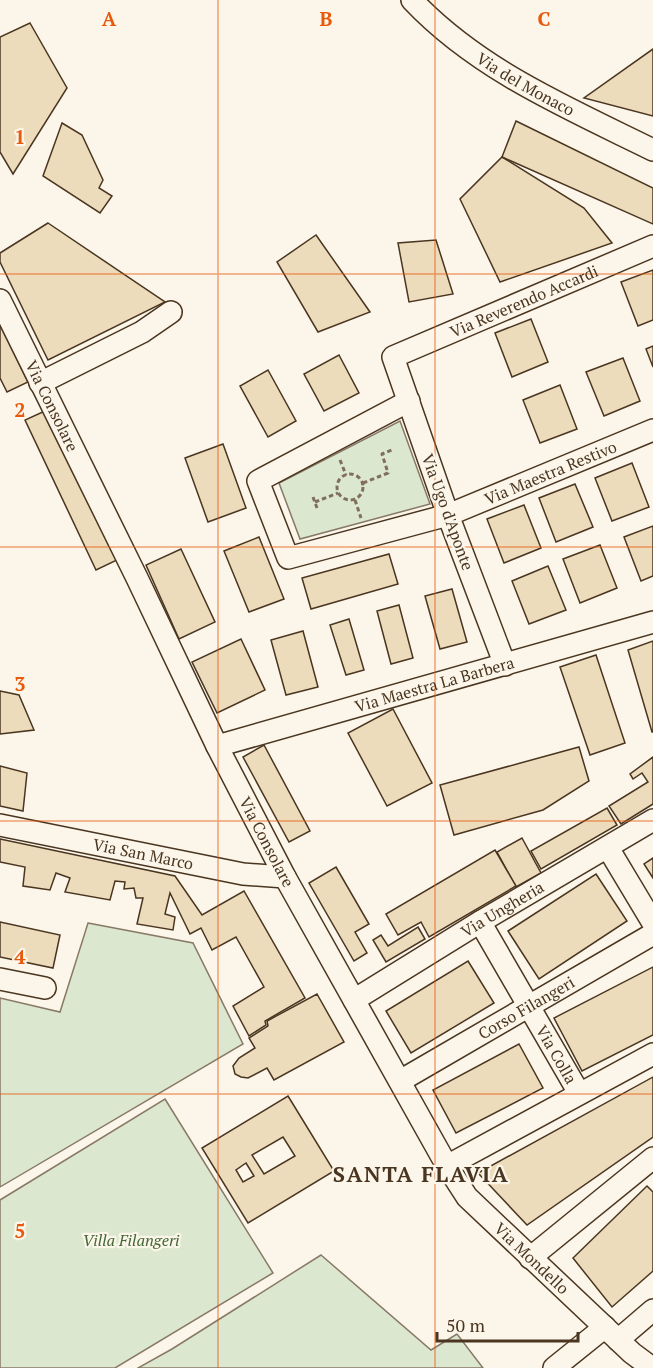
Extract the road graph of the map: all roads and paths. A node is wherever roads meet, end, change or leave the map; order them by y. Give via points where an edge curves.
1 (412, 0) edge
2 (653, 150) edge
3 (653, 246) edge
4 (0, 300) edge
5 (171, 312) dead end
6 (393, 357) joint
7 (40, 383) junction
8 (409, 401) junction
9 (653, 430) edge
10 (392, 450) dead end
11 (363, 483) junction
12 (338, 493) junction
13 (312, 497) dead end
14 (315, 502) junction
15 (317, 508) dead end
16 (448, 515) junction
17 (653, 622) edge
18 (505, 665) junction
19 (217, 746) junction
20 (653, 820) edge
21 (0, 825) edge
22 (608, 848) junction
23 (285, 877) junction
24 (480, 922) junction
25 (653, 922) edge
26 (653, 934) edge
27 (0, 979) edge
28 (45, 988) dead end
29 (354, 1000) junction
30 (528, 1006) junction
31 (653, 1054) edge
32 (400, 1081) junction
33 (579, 1093) junction
34 (653, 1158) edge
35 (447, 1166) junction
36 (530, 1258) junction
37 (653, 1310) edge
38 (612, 1334) junction
39 (554, 1368) edge
40 (652, 1368) edge

1 - 2 street, Via del Monaco via 480,59 535,92
3 - 6 street, Via Reverendo Accardi
4 - 7 street, Via Consolare
5 - 7 street via 142,332
6 - 8 street, Via Ugo d'Aponte
7 - 19 street, Via Consolare
8 - 16 street, Via Ugo d'Aponte
8 - 16 street, Via Maestra Restivo via 258,481 288,558
9 - 16 street, Via Maestra Restivo
10 - 11 path via 382,454 388,473
11 - 12 path via 364,490 355,500 346,500
11 - 12 path via 355,475 346,475 338,483
12 - 14 path
13 - 14 path
14 - 15 path
16 - 18 street, Via Ugo d'Aponte
17 - 18 street, Via Maestra La Barbera
18 - 19 street, Via Maestra La Barbera
19 - 23 street, Via Consolare
20 - 22 street, Via Ungheria
21 - 23 street, Via San Marco via 243,874
22 - 24 street, Via Ungheria
22 - 25 street
23 - 29 street, Via Consolare
24 - 29 street, Via Ungheria
24 - 30 street, Via Colla
26 - 30 street, Corso Filangeri
27 - 28 street
29 - 32 street, Via Consolare
30 - 32 street, Corso Filangeri
30 - 33 street, Via Colla
31 - 33 street
32 - 35 street, Via Consolare
33 - 35 street
34 - 36 street
35 - 36 street, Via Mondello via 467,1197
36 - 38 street, Via Mondello
37 - 38 street
38 - 39 street
38 - 40 street, Via Mondello

